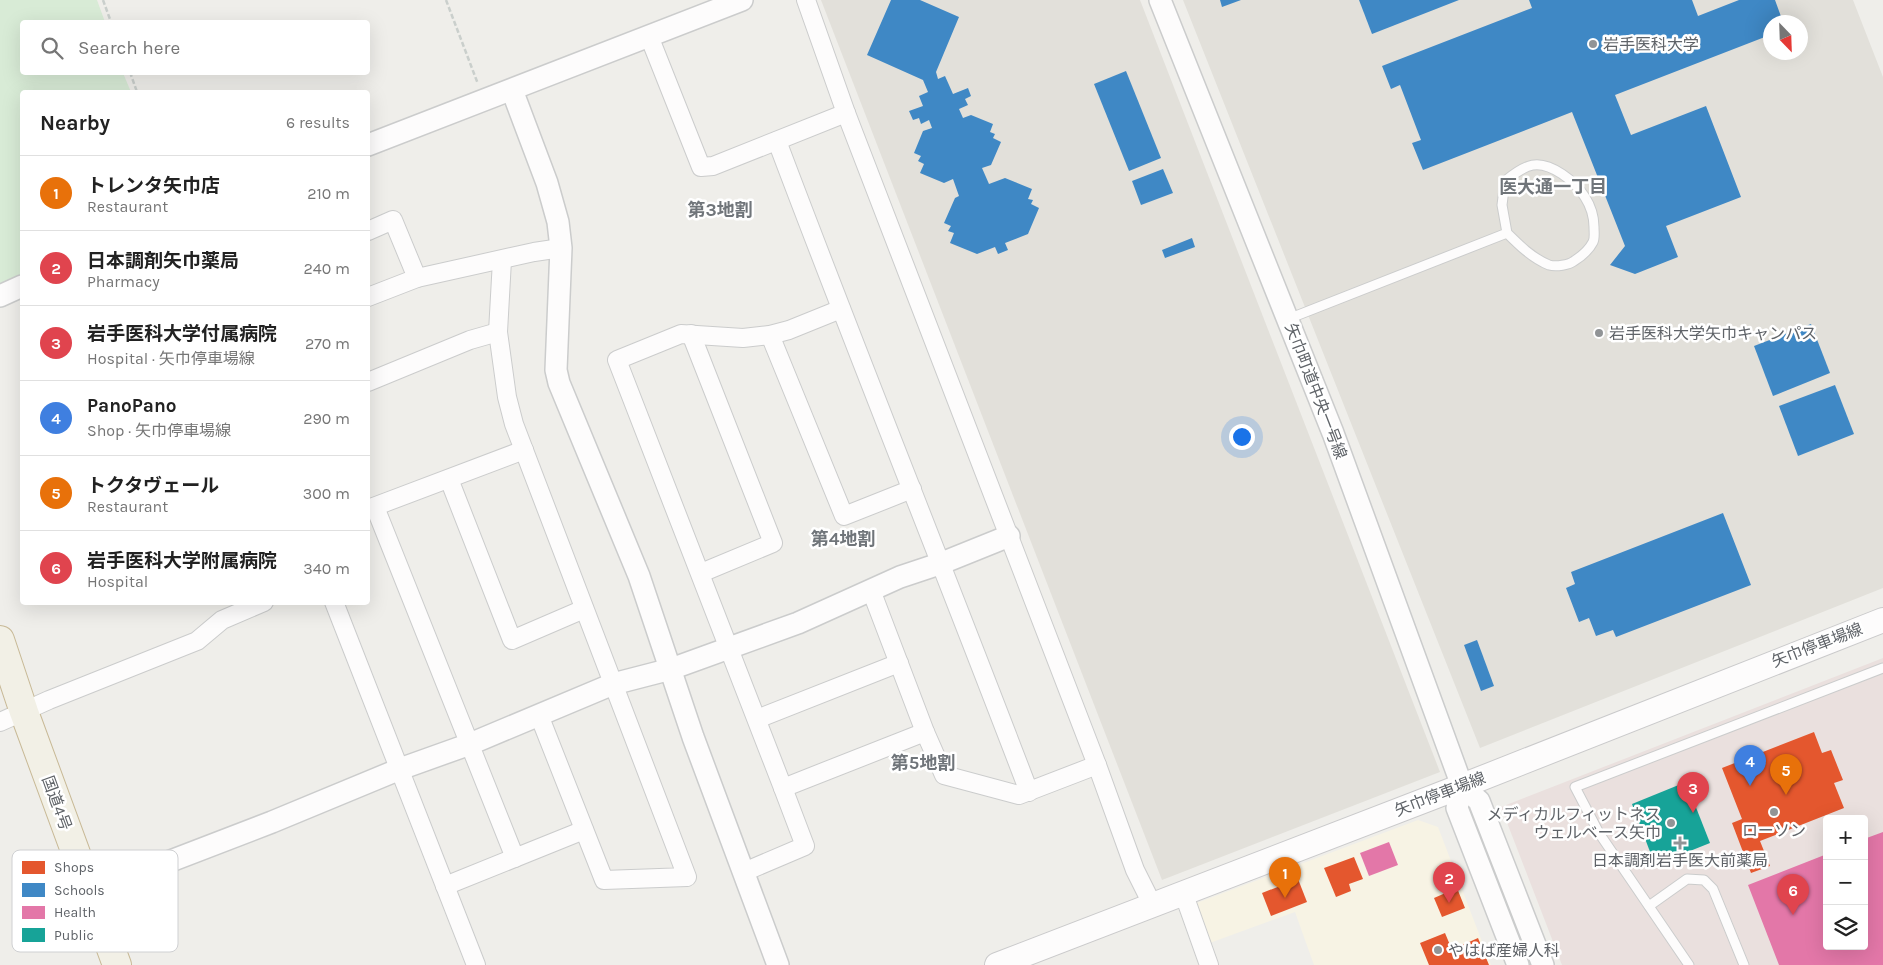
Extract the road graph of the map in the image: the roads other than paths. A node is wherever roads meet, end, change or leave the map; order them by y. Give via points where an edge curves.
1 (742, 0) edge
2 (806, 0) edge
3 (1160, 0) edge
4 (649, 36) junction
5 (512, 90) junction
6 (846, 113) junction
7 (777, 141) junction
8 (370, 144) edge
9 (370, 230) edge
10 (1507, 233) junction
11 (561, 248) junction
12 (502, 260) junction
13 (417, 278) junction
14 (20, 287) edge
15 (0, 296) edge
16 (370, 296) edge
17 (841, 309) junction
18 (1288, 319) junction
19 (498, 332) junction
20 (691, 334) junction
21 (770, 334) junction
22 (370, 381) edge
23 (524, 450) junction
24 (448, 479) junction
25 (912, 489) junction
26 (371, 508) edge
27 (1009, 536) junction
28 (942, 563) junction
29 (701, 573) junction
30 (871, 590) junction
31 (257, 605) edge
32 (335, 605) edge
33 (584, 609) junction
34 (1883, 620) edge
35 (0, 640) edge
36 (729, 649) junction
37 (899, 663) junction
38 (1883, 668) edge
39 (671, 669) junction
40 (613, 684) junction
41 (8, 712) edge
42 (539, 715) junction
43 (757, 720) junction
44 (925, 732) junction
45 (470, 744) junction
46 (1097, 764) junction
47 (400, 769) junction
48 (1462, 786) junction
49 (783, 788) junction
50 (1029, 792) junction
51 (584, 830) junction
52 (58, 850) edge
53 (71, 850) edge
54 (178, 858) edge
55 (515, 858) junction
56 (744, 872) junction
57 (446, 886) junction
58 (1183, 892) junction
59 (1152, 904) junction
60 (1649, 906) junction
61 (95, 952) edge
62 (112, 952) edge
63 (777, 964) edge
64 (100, 965) edge
65 (117, 965) edge
66 (476, 965) edge
67 (997, 965) edge
68 (1209, 965) edge
69 (1518, 965) edge
70 (1544, 965) edge
71 (1690, 965) edge
72 (1744, 965) edge

1 - 4 street
2 - 6 street
3 - 18 street, 矢巾町道中央一号線
4 - 5 street
4 - 7 street via 701,167 713,166
5 - 8 street
5 - 11 street via 547,183 558,222
6 - 7 street
6 - 27 street
7 - 17 street
9 - 13 street via 393,220
10 - 10 lane via 1502,205 1505,181 1520,169 1534,164 1554,169 1572,181 1587,198 1594,219 1594,240 1583,255 1570,263 1551,266 1534,257
10 - 18 lane
11 - 12 street
11 - 39 street via 556,370 559,383 639,576
12 - 13 street
12 - 19 street
13 - 16 street
14 - 15 street
17 - 21 street via 789,330
17 - 25 street
18 - 48 street, 矢巾町道中央一号線
19 - 22 street via 470,340
19 - 23 street via 507,397
20 - 21 street via 743,338
20 - 29 street via 772,543
20 - 29 street via 681,334 617,360
21 - 25 street via 844,516
23 - 24 street
23 - 33 street
24 - 26 street
24 - 33 street via 512,640
25 - 28 street
26 - 45 street
27 - 28 street
27 - 46 street
28 - 30 street via 900,576
28 - 50 street
29 - 36 street
30 - 36 street
30 - 37 street
31 - 41 street via 222,620 197,641
32 - 47 street
33 - 40 street
34 - 48 main road, 矢巾停車場線
35 - 41 highway, 国道4号
36 - 39 street
36 - 43 street
37 - 43 street
37 - 44 street
38 - 60 lane via 1575,787 1600,833
39 - 40 street
39 - 56 street via 693,738
40 - 42 street
40 - 51 street via 687,877 604,880
41 - 52 highway, 国道4号
41 - 53 highway, 国道4号
42 - 45 street
42 - 51 street
43 - 49 street
44 - 49 street
44 - 50 street via 944,775 1019,796
45 - 47 street
45 - 55 street
46 - 50 street
46 - 59 street via 1134,870
47 - 54 street
47 - 57 street
48 - 58 main road, 矢巾停車場線
48 - 69 street, 矢巾町道中央一号線 via 1457,808
48 - 70 street, 矢巾町道中央一号線 via 1479,801
49 - 56 street via 804,846
51 - 55 street
55 - 57 street
56 - 63 street
57 - 66 street
58 - 59 main road, 矢巾停車場線
58 - 68 street
59 - 67 main road, 矢巾停車場線
60 - 71 lane
60 - 72 lane via 1687,879 1704,880 1713,889
61 - 64 highway, 国道4号
62 - 65 highway, 国道4号

